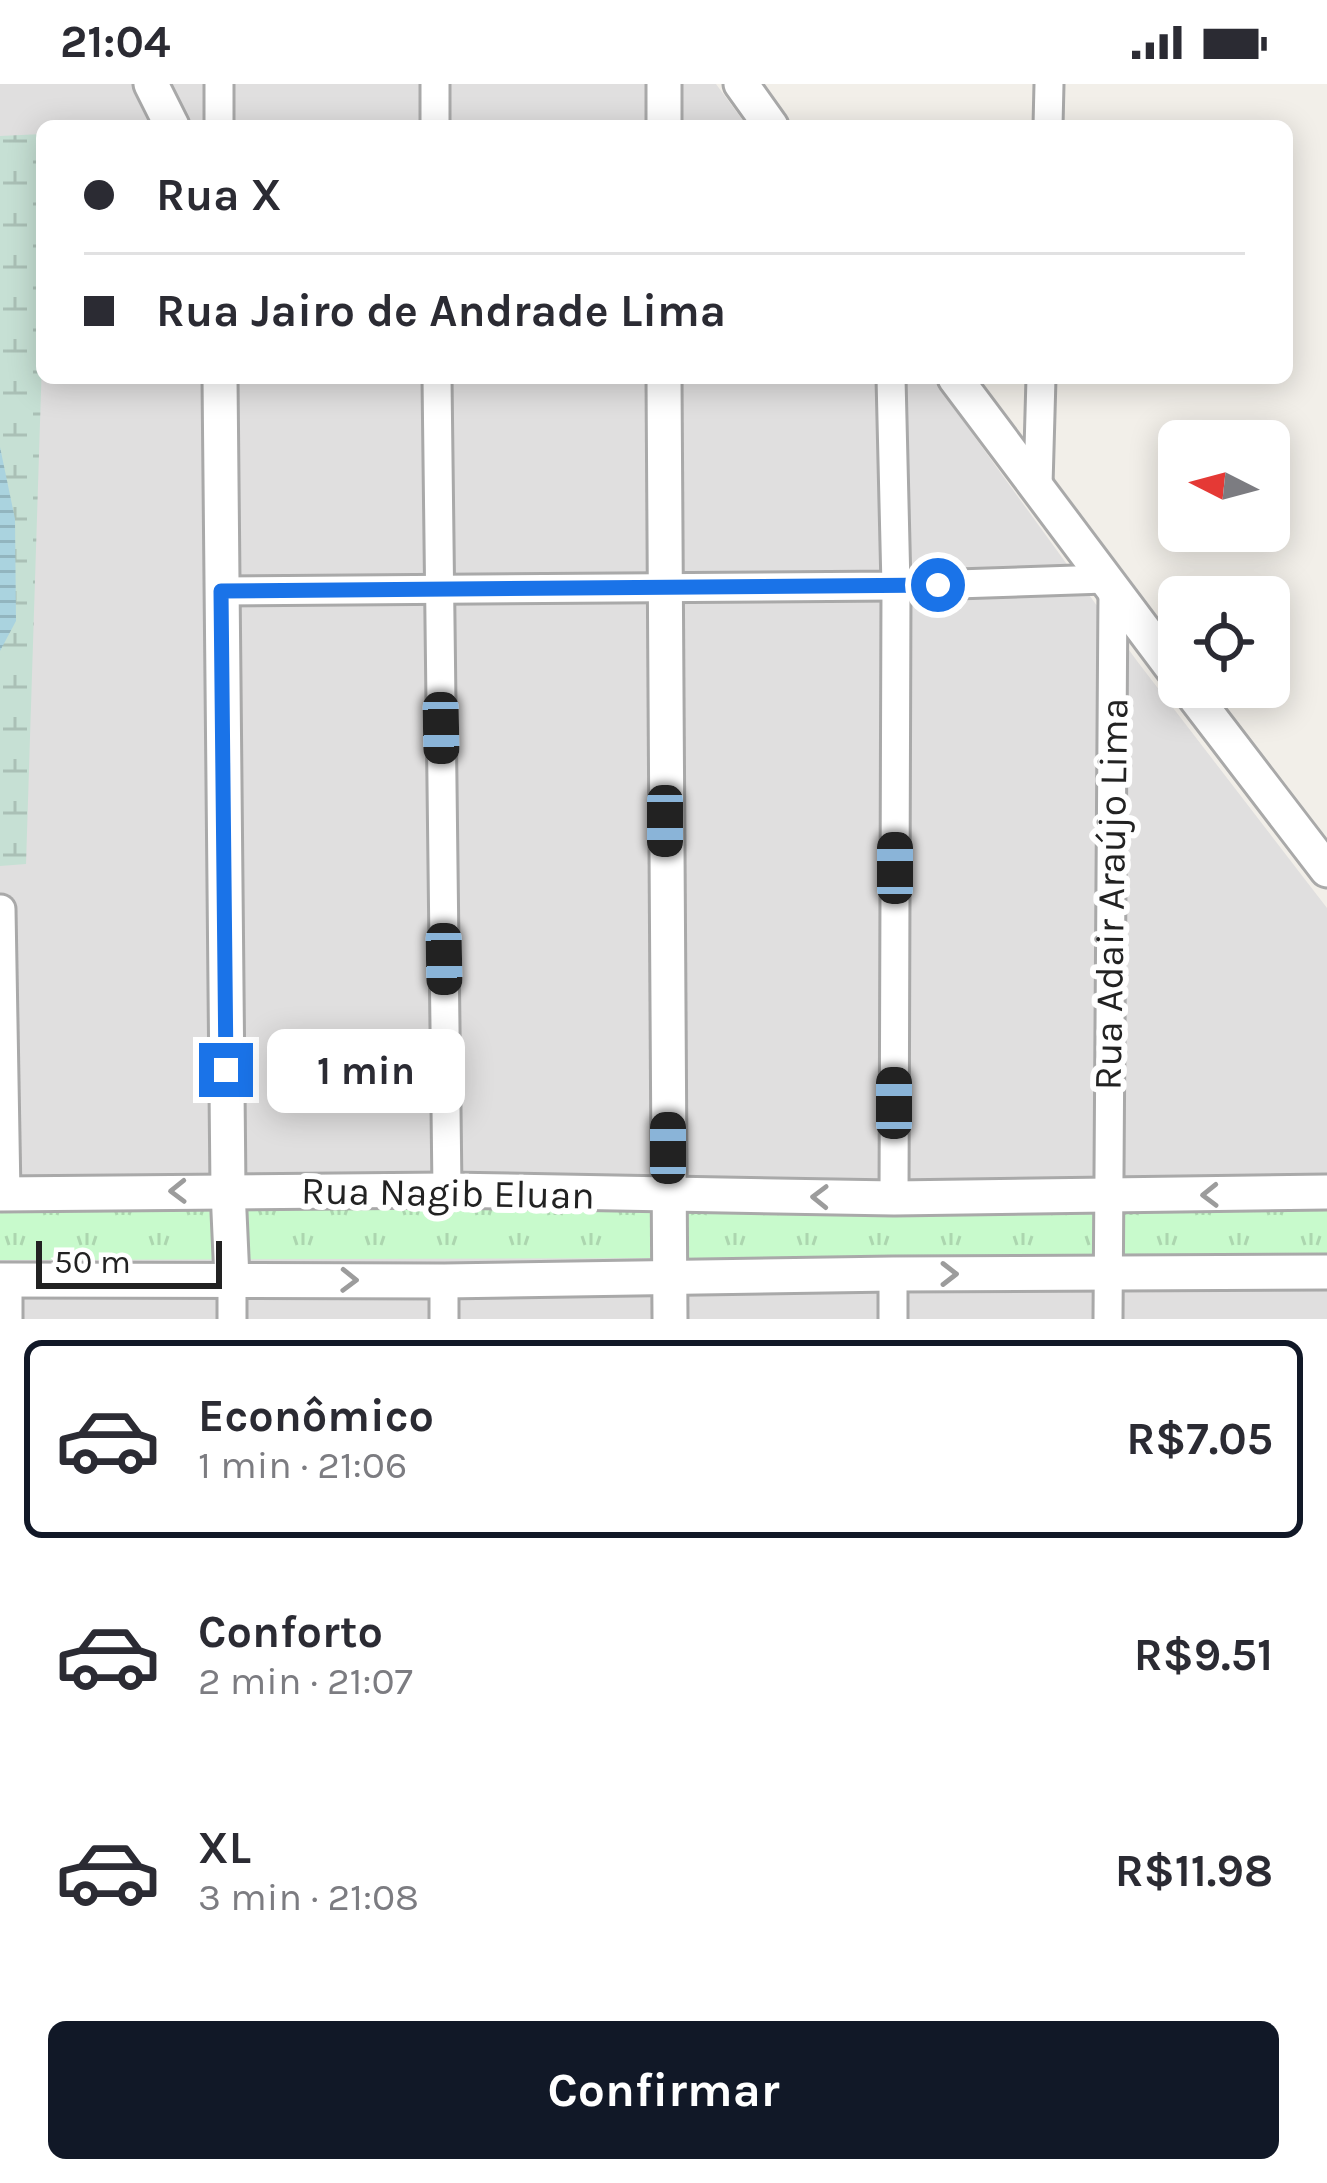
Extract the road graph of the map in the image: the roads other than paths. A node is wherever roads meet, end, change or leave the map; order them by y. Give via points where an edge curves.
1 (151, 84) edge
2 (219, 84) edge
3 (435, 84) edge
4 (664, 84) edge
5 (741, 84) edge
6 (1049, 84) edge
7 (169, 120) edge
8 (219, 120) edge
9 (435, 120) edge
10 (664, 120) edge
11 (767, 120) edge
12 (1048, 120) edge
13 (220, 384) edge
14 (437, 384) edge
15 (664, 384) edge
16 (891, 384) edge
17 (960, 384) edge
18 (1041, 384) edge
19 (1038, 485) junction
20 (1108, 585) junction
21 (896, 586) junction
22 (663, 588) junction
23 (439, 589) junction
24 (221, 591) junction
25 (1158, 650) edge
26 (1202, 708) edge
27 (1327, 870) edge
28 (1, 909) edge
29 (228, 1190) junction
30 (447, 1190) junction
31 (1327, 1192) edge
32 (3, 1194) edge
33 (668, 1195) junction
34 (1107, 1197) junction
35 (894, 1198) junction
36 (1327, 1272) edge
37 (892, 1274) junction
38 (1108, 1274) junction
39 (670, 1276) junction
40 (232, 1279) junction
41 (4, 1280) edge
42 (444, 1281) junction
43 (8, 1319) edge
44 (232, 1319) edge
45 (444, 1319) edge
46 (670, 1319) edge
47 (893, 1319) edge
48 (1108, 1319) edge

1 - 7 street
2 - 8 street
3 - 9 street
4 - 10 street
5 - 11 street
6 - 12 street
13 - 24 street
14 - 23 street
15 - 22 street
16 - 21 street
17 - 19 street
18 - 19 street
19 - 20 street
20 - 21 street
20 - 25 street
20 - 34 street, Rua Adair Araújo Lima
21 - 22 street
21 - 35 street
22 - 23 street
22 - 33 street
23 - 24 street
23 - 30 street
24 - 29 street
26 - 27 street
28 - 32 street
29 - 30 street, Rua Nagib Eluan
29 -> 32 street, Rua Nagib Eluan
29 - 40 street
30 - 33 street, Rua Nagib Eluan
31 -> 34 street, Rua Nagib Eluan
35 -> 33 street, Rua Nagib Eluan
33 - 39 street
34 - 35 street, Rua Nagib Eluan
34 - 38 street, Rua Adair Araújo Lima
36 - 38 street
37 -> 38 street
37 - 39 street
37 - 47 street
38 - 48 street, Rua Adair Araújo Lima
39 - 42 street
39 - 46 street
40 - 41 street
40 -> 42 street
40 - 44 street
41 - 43 street
42 - 45 street

